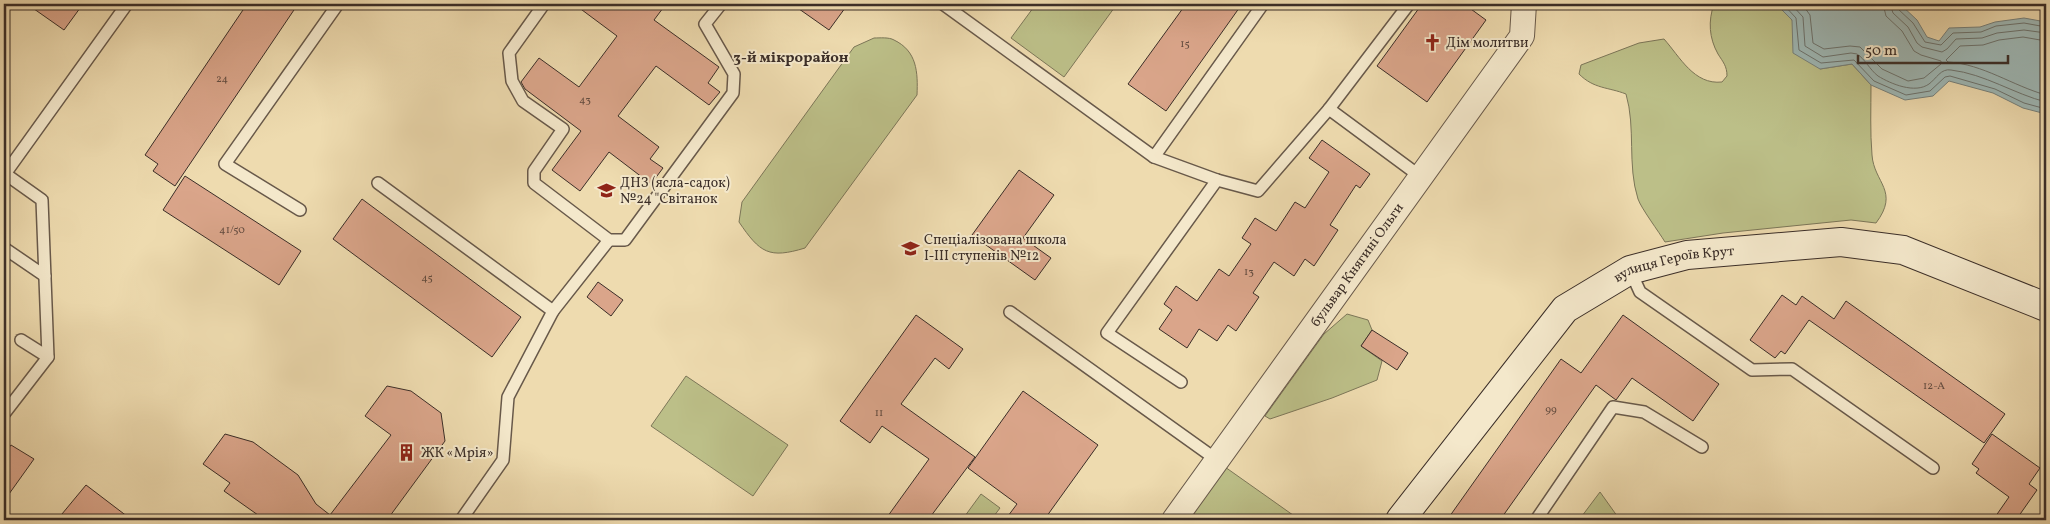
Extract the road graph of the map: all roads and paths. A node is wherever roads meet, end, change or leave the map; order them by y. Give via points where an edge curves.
1 (127, 4) edge
2 (338, 4) edge
3 (544, 4) edge
4 (721, 4) edge
5 (943, 4) edge
6 (1263, 4) edge
7 (1409, 4) edge
8 (1524, 4) edge
9 (1329, 109) junction
10 (1154, 157) junction
11 (5, 173) edge
12 (1421, 177) junction
13 (1217, 180) junction
14 (378, 183) dead end
15 (300, 210) dead end
16 (609, 240) junction
17 (4, 248) edge
18 (1630, 270) junction
19 (45, 276) junction
20 (2046, 307) edge
21 (553, 310) junction
22 (1010, 312) dead end
23 (22, 340) dead end
24 (48, 357) junction
25 (1181, 382) dead end
26 (4, 414) edge
27 (1702, 448) dead end
28 (1217, 460) junction
29 (1933, 468) dead end
30 (460, 520) edge
31 (1174, 520) edge
32 (1400, 520) edge
33 (1536, 520) edge

1 - 11 lane
2 - 15 lane via 225,164
3 - 16 lane via 509,53 512,81 523,101 563,130 534,171 534,183
4 - 16 lane via 705,24 734,74 733,93 626,240
5 - 10 lane
6 - 10 lane
7 - 9 lane
8 - 12 street, бульвар Княгині Ольги via 1522,36
9 - 12 lane
9 - 13 lane via 1258,191
10 - 13 lane
11 - 19 lane via 42,200
12 - 28 street, бульвар Княгині Ольги
13 - 25 lane via 1107,333
14 - 21 lane
16 - 21 lane
17 - 19 lane
18 - 20 street, вулиця Героїв Крут via 1687,255 1841,242 1903,250
18 - 29 lane via 1640,292 1752,370 1792,369
18 - 32 street, вулиця Героїв Крут via 1565,309
19 - 24 lane
21 - 30 lane via 508,397 503,460
22 - 28 lane
23 - 24 lane
24 - 26 lane
27 - 33 lane via 1644,412 1613,407
28 - 31 street, бульвар Княгині Ольги

